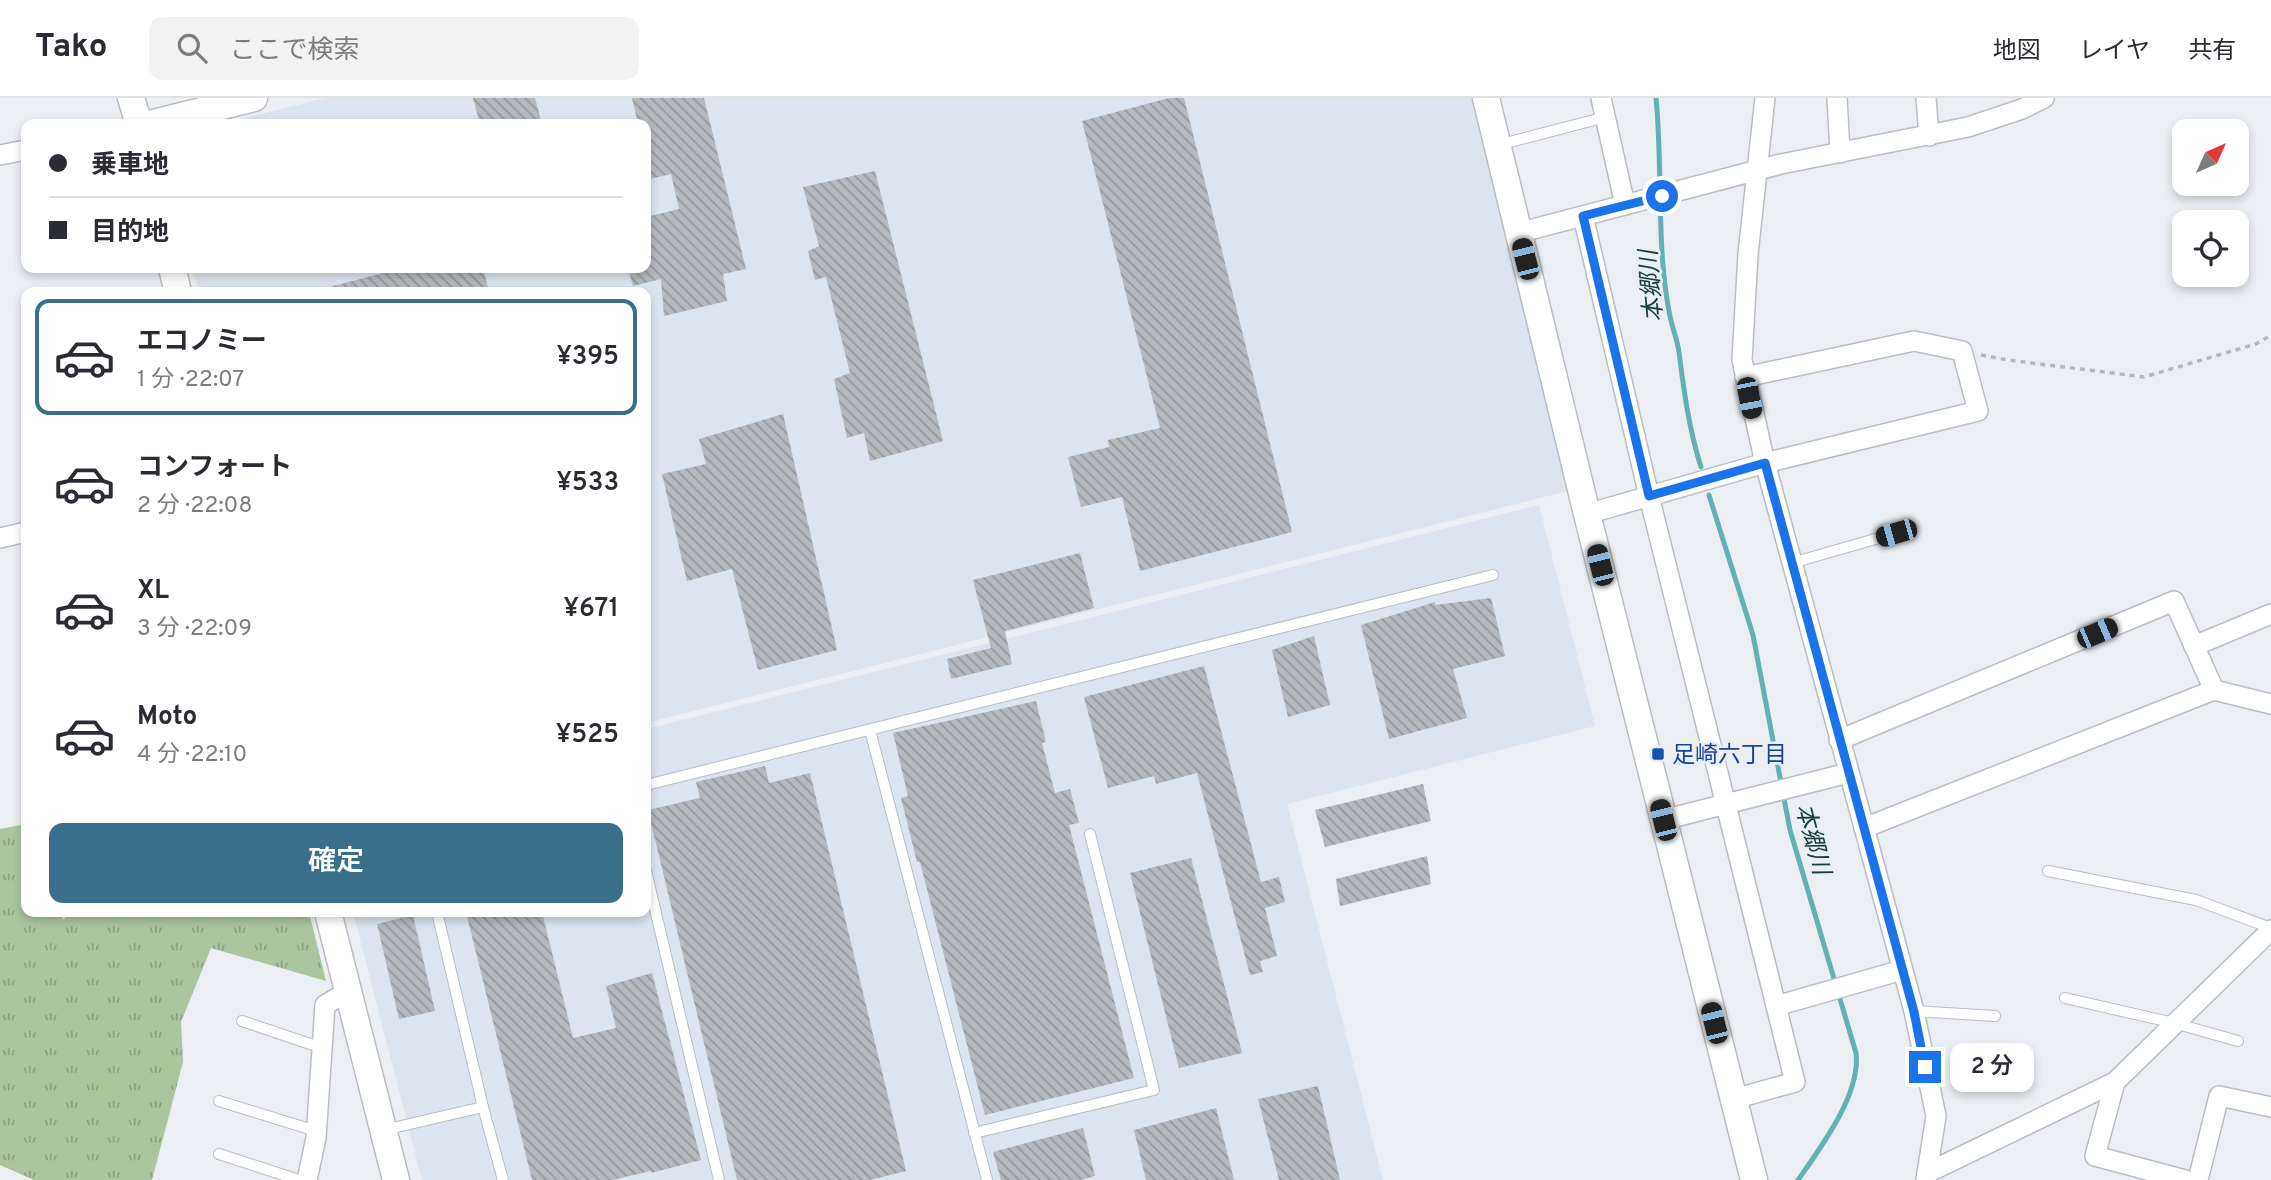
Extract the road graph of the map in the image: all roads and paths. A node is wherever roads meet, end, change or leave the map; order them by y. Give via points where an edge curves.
1 (131, 98) edge
2 (254, 98) edge
3 (1486, 98) edge
4 (1765, 98) edge
5 (1837, 98) edge
6 (1926, 98) edge
7 (2044, 98) edge
8 (1603, 108) edge
9 (137, 119) edge
10 (169, 119) edge
11 (1928, 136) junction
12 (1497, 145) junction
13 (21, 151) edge
14 (1840, 153) junction
15 (0, 155) edge
16 (1757, 170) junction
17 (1625, 205) junction
18 (1583, 216) junction
19 (1518, 233) junction
20 (2271, 335) edge
21 (1962, 351) junction
22 (1745, 377) junction
23 (1765, 463) junction
24 (1649, 496) junction
25 (1587, 514) junction
26 (21, 533) edge
27 (1896, 533) dead end
28 (0, 538) edge
29 (1792, 563) junction
30 (1493, 575) dead end
31 (2271, 614) edge
32 (2194, 646) junction
33 (2214, 690) junction
34 (2271, 704) edge
35 (870, 730) junction
36 (1839, 740) junction
37 (1848, 773) junction
38 (651, 784) edge
39 (1727, 804) junction
40 (1663, 820) junction
41 (1864, 828) junction
42 (1090, 834) dead end
43 (2048, 871) dead end
44 (651, 893) edge
45 (329, 917) edge
46 (438, 917) edge
47 (2271, 929) edge
48 (1902, 970) junction
49 (348, 991) junction
50 (2064, 998) dead end
51 (1776, 1006) junction
52 (1914, 1012) junction
53 (1995, 1016) dead end
54 (243, 1021) dead end
55 (2174, 1023) junction
56 (2238, 1041) dead end
57 (322, 1048) junction
58 (2115, 1082) junction
59 (1734, 1099) junction
60 (219, 1101) dead end
61 (483, 1107) junction
62 (2271, 1107) edge
63 (383, 1130) junction
64 (316, 1131) junction
65 (974, 1133) junction
66 (219, 1154) dead end
67 (1927, 1177) edge
68 (299, 1180) edge
69 (307, 1180) edge
70 (396, 1180) edge
71 (503, 1180) edge
72 (719, 1180) edge
73 (987, 1180) edge
74 (1755, 1180) edge
75 (2185, 1180) edge
76 (2198, 1180) edge

1 - 9 street
2 - 10 street
3 - 12 street
4 - 16 street
5 - 14 street
6 - 11 street
7 - 11 street via 1968,127
8 - 12 lane
8 - 17 street
11 - 14 street
12 - 19 street
13 - 15 street
14 - 16 street
16 - 17 street
16 - 22 street via 1743,318
17 - 18 street
18 - 19 street
18 - 24 street
19 - 25 street
20 - 21 path via 2256,344 2144,377
21 - 22 street via 1913,341
21 - 23 street via 1978,411
22 - 23 street
23 - 24 street
23 - 29 street
24 - 25 street
24 - 39 street
25 - 40 street
26 - 28 street
27 - 29 lane
29 - 36 street
30 - 35 lane
31 - 32 street
32 - 33 street
32 - 36 street via 2174,601
33 - 34 street
33 - 41 street
35 - 38 lane
35 - 65 lane
36 - 37 street
37 - 39 street
37 - 41 street
39 - 40 street
39 - 51 street
40 - 59 street
41 - 48 street
42 - 65 lane via 1154,1090
43 - 47 lane via 2196,900
44 - 72 lane
45 - 49 street
46 - 61 lane
47 - 55 street
48 - 51 street
48 - 52 street
49 - 57 street via 325,1004
49 - 63 street
50 - 55 lane
51 - 59 street via 1795,1082
52 - 53 lane
52 - 67 street via 1936,1116
54 - 57 lane
55 - 56 lane
55 - 58 street
57 - 64 street
58 - 67 street
58 - 75 street via 2095,1156
59 - 74 street
60 - 64 lane
61 - 63 lane
61 - 71 lane
62 - 76 street via 2219,1096
63 - 70 street
64 - 69 street
65 - 73 lane
66 - 68 lane

